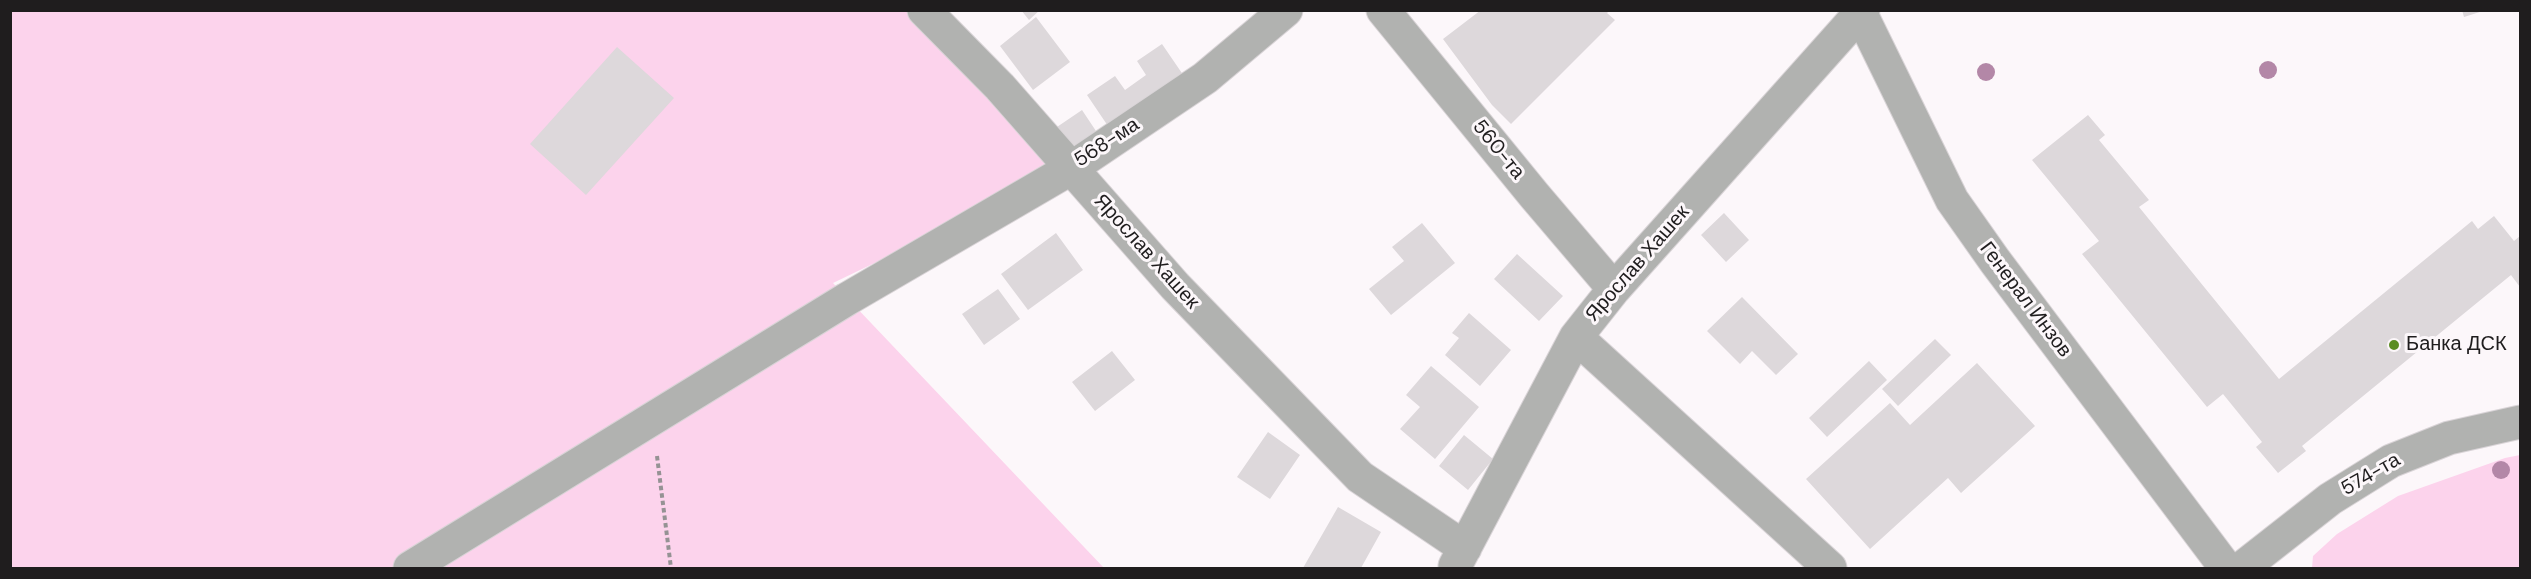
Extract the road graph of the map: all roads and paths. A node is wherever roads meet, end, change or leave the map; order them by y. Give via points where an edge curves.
1 (924, 10) edge
2 (1286, 10) edge
3 (1383, 10) edge
4 (1860, 11) edge
5 (1070, 169) junction
6 (1614, 289) junction
7 (1576, 337) junction
8 (652, 419) junction
9 (2520, 422) edge
10 (1460, 558) edge
11 (410, 568) edge
12 (671, 568) edge
13 (1830, 568) edge
14 (2226, 568) edge
15 (2242, 568) edge

1 - 5 street, 568-ма via 1000,87
2 - 5 street, 568-ма via 1205,78
3 - 6 street, 560-та
4 - 6 street, Ярослав Хашек
4 - 14 street, Генерал Инзов via 1952,200
5 - 8 street via 847,298
5 - 10 street, Ярослав Хашек via 1175,286 1360,477
6 - 7 street, Ярослав Хашек
7 - 10 street, Ярослав Хашек
7 - 13 street
8 - 11 street
8 - 12 path
9 - 15 street, 574-та via 2449,438 2391,461 2330,498

